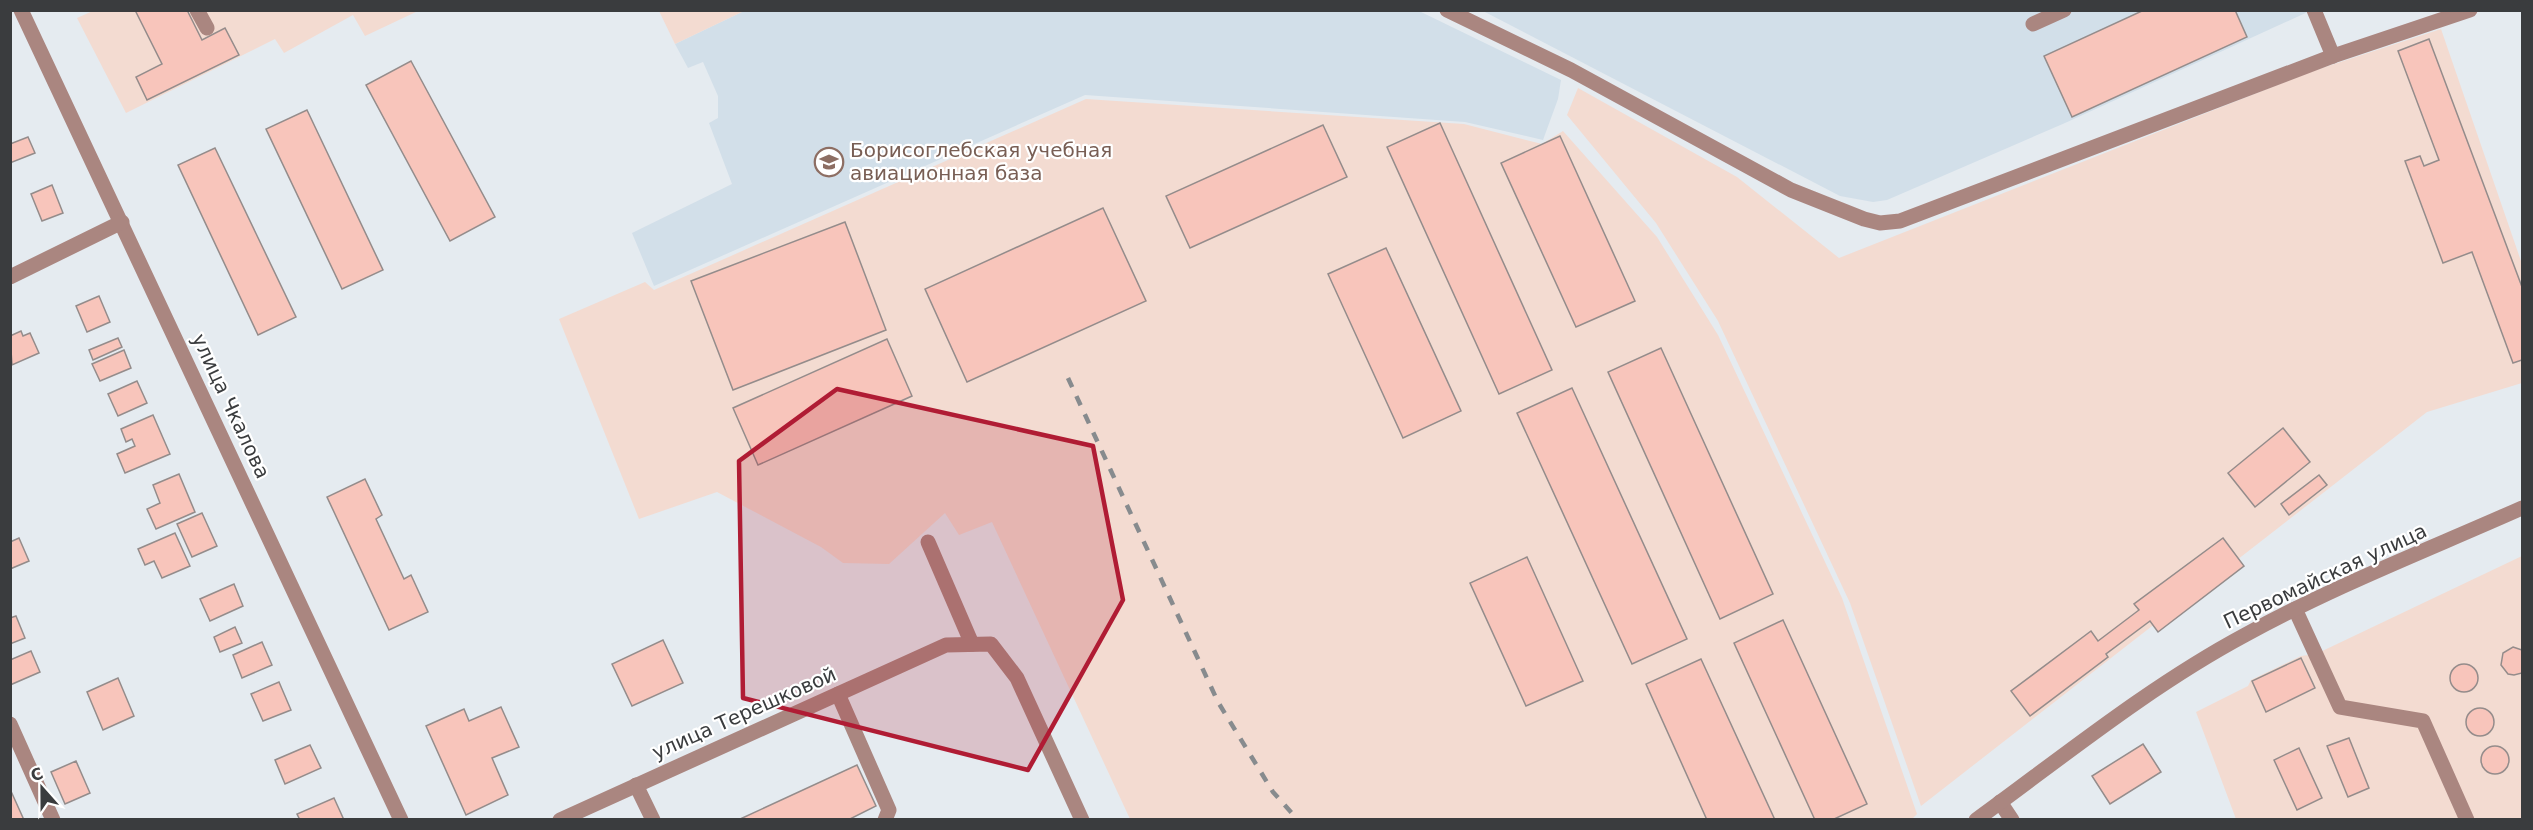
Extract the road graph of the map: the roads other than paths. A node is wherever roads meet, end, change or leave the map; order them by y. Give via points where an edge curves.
1 (21, 10) edge
2 (197, 10) edge
3 (1447, 10) edge
4 (2064, 10) edge
5 (2314, 10) edge
6 (2470, 10) edge
7 (2033, 24) dead end
8 (207, 28) dead end
9 (2333, 56) junction
10 (122, 222) junction
11 (10, 277) edge
12 (2523, 508) edge
13 (928, 542) dead end
14 (2295, 609) junction
15 (972, 644) junction
16 (838, 694) junction
17 (10, 724) edge
18 (636, 785) junction
19 (2000, 802) junction
20 (53, 819) edge
21 (401, 819) edge
22 (560, 819) edge
23 (652, 819) edge
24 (885, 819) edge
25 (1082, 819) edge
26 (1976, 819) edge
27 (2013, 819) edge
28 (2467, 819) edge

1 - 10 street, улица Чкалова
2 - 8 street
3 - 9 street via 1571,70 1791,190 1880,223 1911,218
4 - 7 street
5 - 9 street
6 - 9 street
10 - 11 street
10 - 21 street, улица Чкалова
12 - 14 street, Первомайская улица
13 - 15 street
14 - 19 street, Первомайская улица via 2180,673
14 - 28 street via 2340,707 2423,721
15 - 16 street, улица Терешковой via 946,645
15 - 25 street via 991,644 1017,678
16 - 18 street, улица Терешковой
16 - 24 street via 889,810
17 - 20 street
18 - 22 street, улица Терешковой
18 - 23 street
19 - 26 street, Первомайская улица
19 - 27 street

